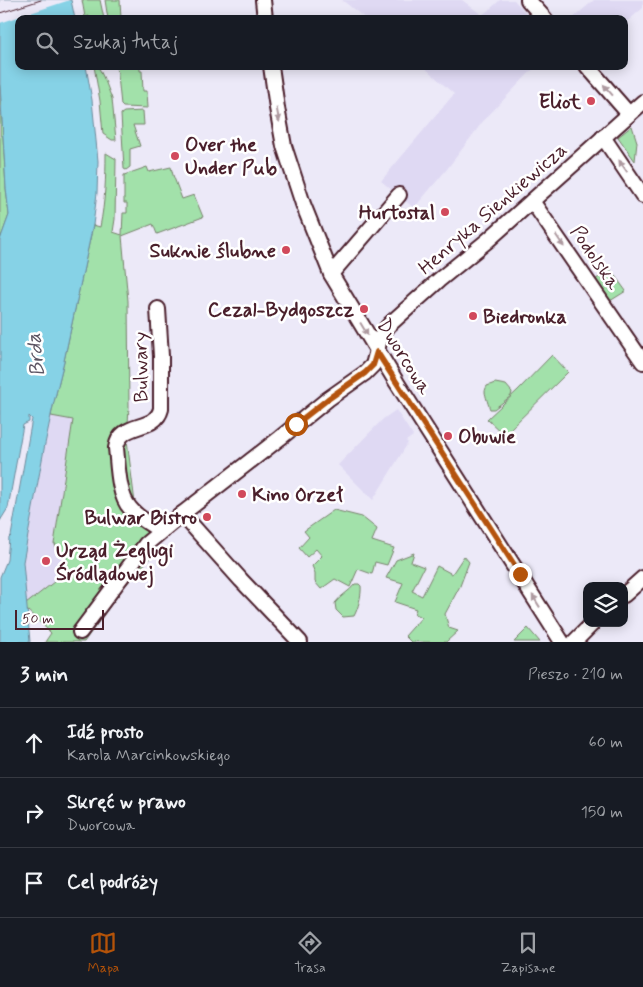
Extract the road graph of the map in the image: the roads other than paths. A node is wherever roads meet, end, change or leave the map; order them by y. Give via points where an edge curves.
1 (263, 0) edge
2 (528, 0) edge
3 (265, 15) edge
4 (541, 15) edge
5 (272, 70) edge
6 (590, 70) edge
7 (643, 102) edge
8 (629, 114) junction
9 (603, 137) junction
10 (399, 195) dead end
11 (643, 196) edge
12 (532, 201) junction
13 (331, 274) junction
14 (158, 309) dead end
15 (377, 352) junction
16 (643, 362) edge
17 (182, 514) junction
18 (161, 531) junction
19 (643, 578) edge
20 (628, 591) edge
21 (589, 627) edge
22 (80, 632) dead end
23 (300, 642) edge
24 (562, 642) edge
25 (574, 642) edge

1 - 3 street
2 - 4 street
5 -> 13 street, Dworcowa via 288,160
8 -> 6 street
7 - 8 street, Henryka Sienkiewicza
8 - 9 street, Henryka Sienkiewicza
11 -> 9 street
9 - 12 street, Henryka Sienkiewicza
10 - 13 street
12 - 15 street, Henryka Sienkiewicza via 390,324 380,339
12 -> 16 street, Podolska
13 -> 15 street, Dworcowa
14 - 18 street, Bulwary via 160,415 122,434 116,448 125,502
15 - 17 street, Henryka Sienkiewicza via 373,365 365,373
24 -> 15 street, Dworcowa
17 - 18 street, Henryka Sienkiewicza
17 - 23 street
18 - 22 street, Henryka Sienkiewicza via 146,544
19 - 20 street
21 - 25 street

